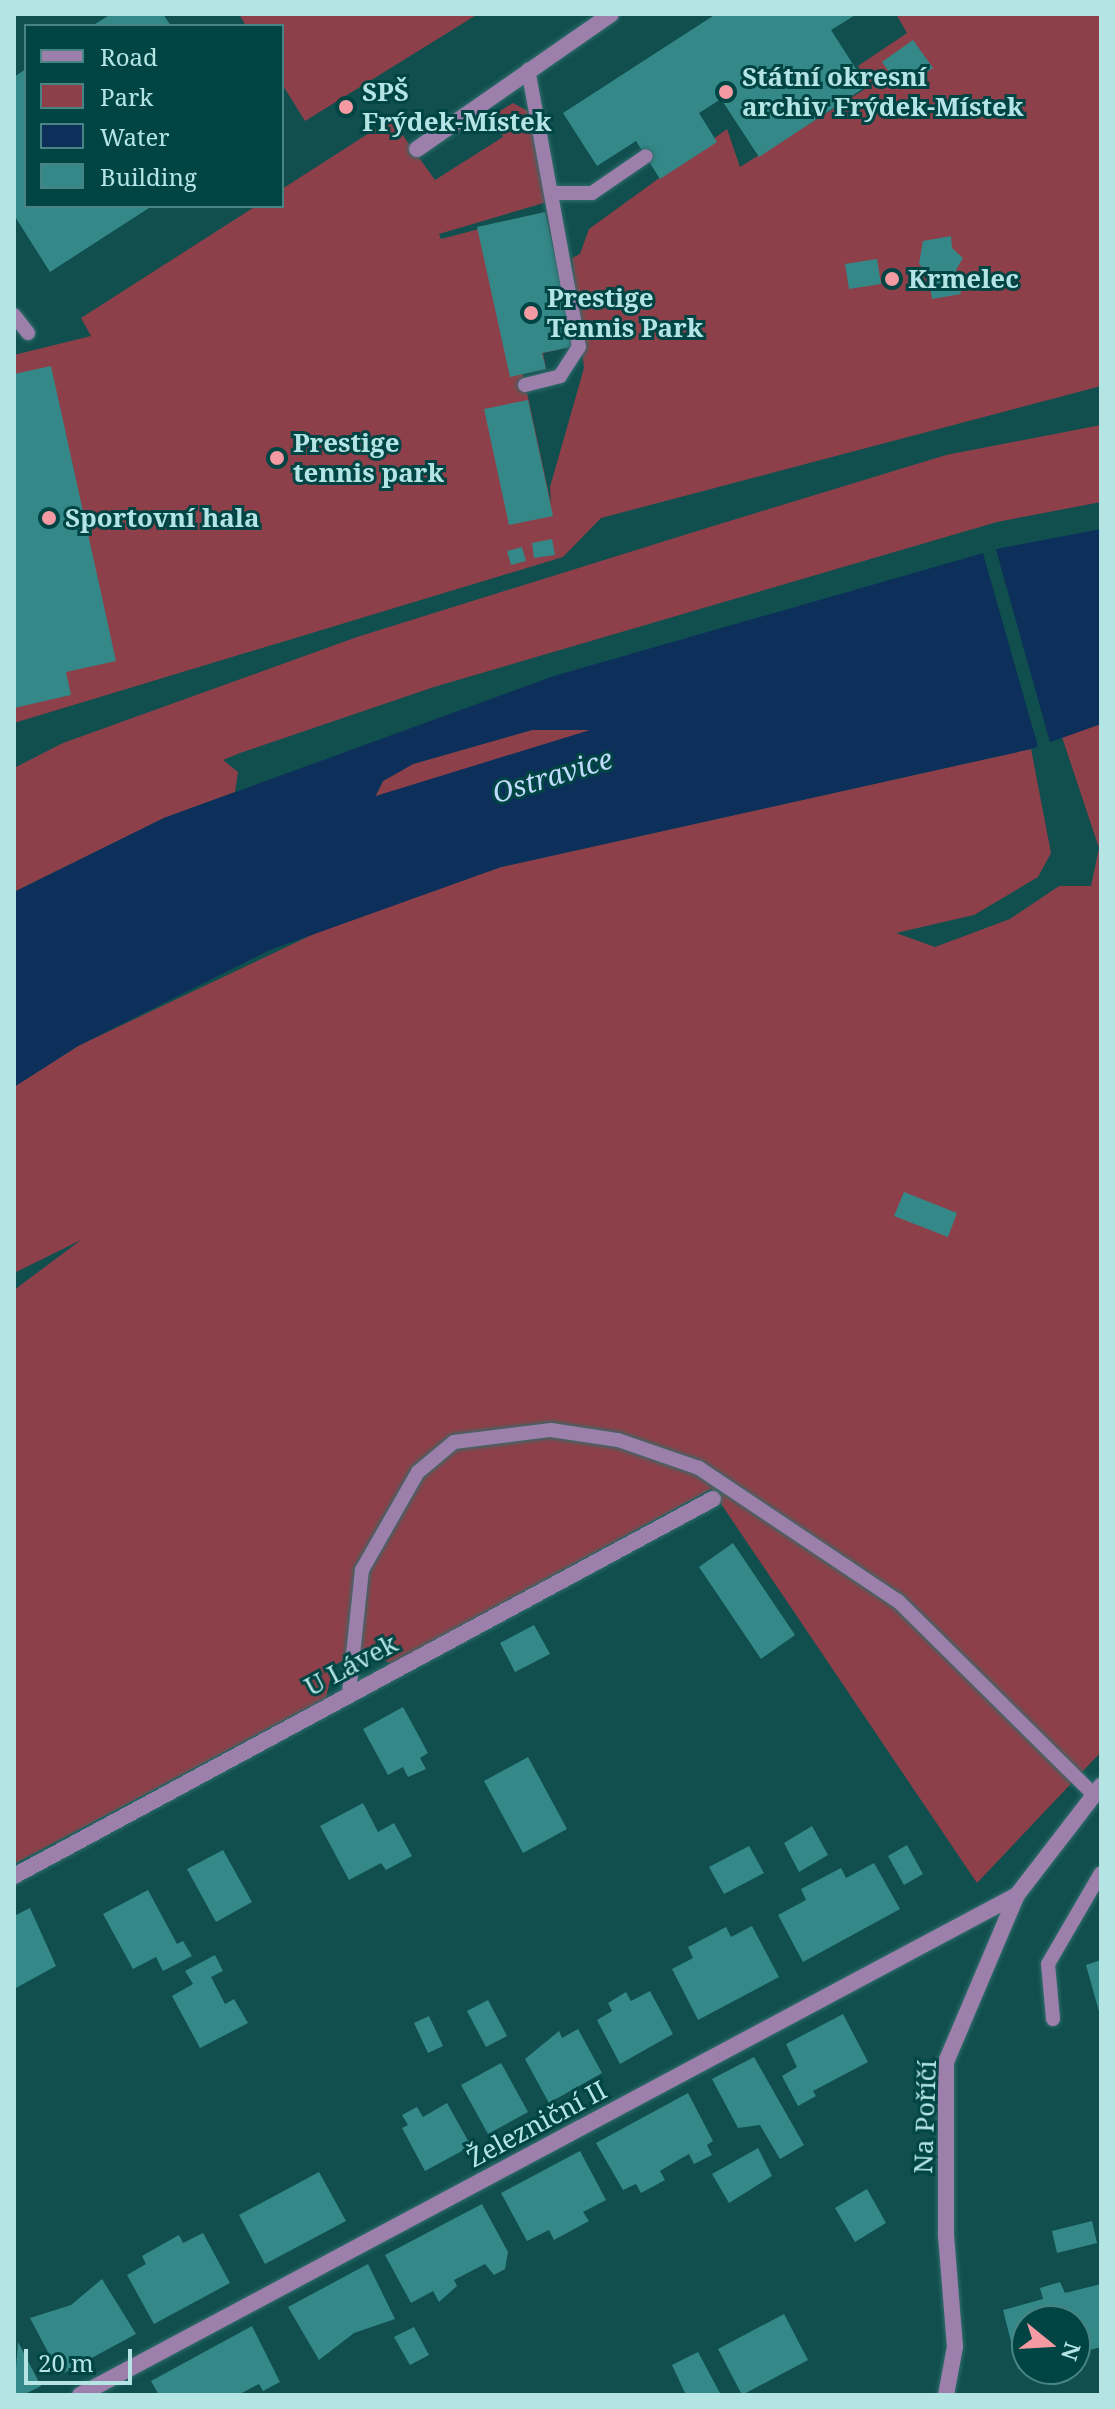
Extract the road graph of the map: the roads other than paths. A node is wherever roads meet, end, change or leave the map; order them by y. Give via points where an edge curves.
1 (611, 14) edge
2 (528, 70) junction
3 (417, 149) dead end
4 (646, 156) dead end
5 (554, 193) junction
6 (14, 315) edge
7 (28, 333) dead end
8 (525, 385) dead end
9 (713, 1499) dead end
10 (349, 1693) junction
11 (1097, 1790) edge
12 (1101, 1873) edge
13 (14, 1876) edge
14 (1017, 1895) junction
15 (1053, 2019) dead end
16 (80, 2395) edge
17 (946, 2395) edge

1 - 2 street
2 - 3 street
2 - 5 lane
4 - 5 lane via 592,193
5 - 8 lane via 579,347 560,376
6 - 7 lane
9 - 10 street, U Lávek
10 - 11 lane via 362,1570 418,1472 454,1442 551,1430 618,1440 699,1468 885,1592
10 - 13 street, U Lávek
11 - 14 street, Na Poříčí
12 - 15 lane via 1048,1964
14 - 16 street, Železniční II
14 - 17 street, Na Poříčí via 946,2062 946,2236 955,2347

